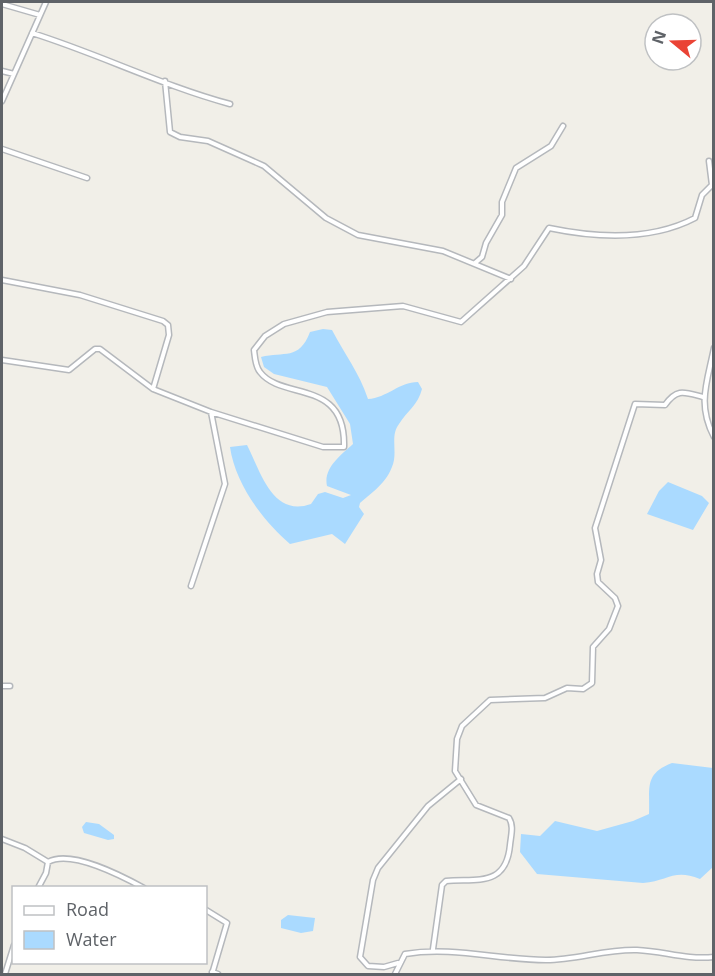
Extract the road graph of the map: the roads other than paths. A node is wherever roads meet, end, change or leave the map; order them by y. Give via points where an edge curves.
1 (46, 2) edge
2 (2, 4) edge
3 (40, 15) junction
4 (32, 33) junction
5 (2, 71) edge
6 (14, 74) junction
7 (165, 81) junction
8 (2, 101) edge
9 (230, 104) dead end
10 (563, 126) dead end
11 (2, 149) edge
12 (709, 161) dead end
13 (87, 178) dead end
14 (475, 263) junction
15 (511, 279) junction
16 (2, 280) edge
17 (714, 348) edge
18 (2, 360) edge
19 (153, 388) junction
20 (703, 397) junction
21 (211, 412) junction
22 (714, 437) edge
23 (191, 586) dead end
24 (2, 686) edge
25 (10, 686) dead end
26 (461, 779) junction
27 (2, 839) edge
28 (48, 862) junction
29 (39, 886) edge
30 (139, 886) edge
31 (207, 911) edge
32 (433, 949) junction
33 (12, 952) edge
34 (714, 957) edge
35 (399, 962) junction
36 (212, 973) edge
37 (5, 975) edge
38 (218, 975) edge
39 (395, 975) edge

1 - 3 street
2 - 3 street
3 - 4 street
4 - 6 street
4 - 7 street
5 - 6 street
6 - 8 street
7 - 9 street via 183,91
7 - 14 street via 170,132 208,141 264,166 326,218 358,235 443,250
10 - 14 street via 551,146 516,168 502,202 502,215 482,257
11 - 13 street
12 - 15 street via 712,185 702,195 695,218 658,234 593,234 549,228
14 - 15 street
15 - 21 street via 461,322 403,306 306,316 265,336 254,350 261,372 268,379 306,391 332,408 344,432 344,447 323,447
16 - 19 street via 80,296 163,321 168,325 169,335
17 - 20 street
18 - 19 street via 69,370 100,349
19 - 21 street
20 - 22 street
20 - 26 street via 681,391 675,392 665,405 635,404 595,528 601,560 598,582 618,606 609,629 592,647 592,683 545,698 490,699 462,726 457,739 455,771
21 - 23 street via 225,484
24 - 25 street
26 - 32 street via 476,805 509,818 509,854 504,867 493,875 479,881 446,881 442,885
26 - 35 street via 428,806 378,868 373,880 360,957 368,966 384,967
27 - 28 street
28 - 29 street
28 - 30 street via 60,857 75,858
31 - 36 street via 227,923
32 - 34 street via 543,960 578,958 608,950 661,952 694,959
32 - 35 street via 405,954
33 - 37 street
35 - 39 street
36 - 38 street

